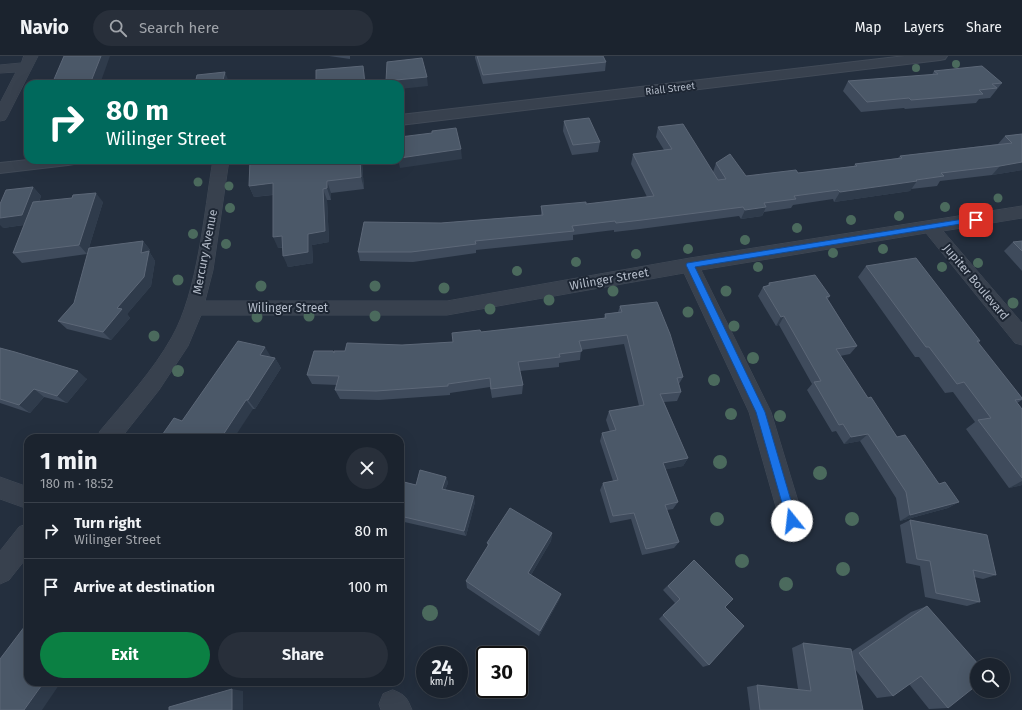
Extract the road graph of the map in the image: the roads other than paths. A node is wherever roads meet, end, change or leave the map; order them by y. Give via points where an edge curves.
1 (940, 56) edge
2 (28, 61) edge
3 (0, 69) edge
4 (0, 117) edge
5 (404, 120) edge
6 (34, 164) edge
7 (220, 164) edge
8 (0, 168) edge
9 (1022, 212) edge
10 (930, 227) junction
11 (690, 265) junction
12 (194, 308) junction
13 (1022, 337) edge
14 (111, 434) edge
15 (0, 488) edge
16 (24, 497) edge
17 (792, 521) dead end
18 (24, 541) edge
19 (0, 570) edge

1 - 5 street, Riall Street
2 - 3 street
2 - 4 street
6 - 8 street
7 - 12 street, Mercury Avenue via 204,270
9 - 10 street, Wilinger Street
10 - 11 street, Wilinger Street
10 - 13 street, Jupiter Boulevard
11 - 12 street, Wilinger Street via 447,308
11 - 17 street via 760,412
12 - 14 street, Mercury Avenue via 181,340 152,384
15 - 16 street
18 - 19 street

